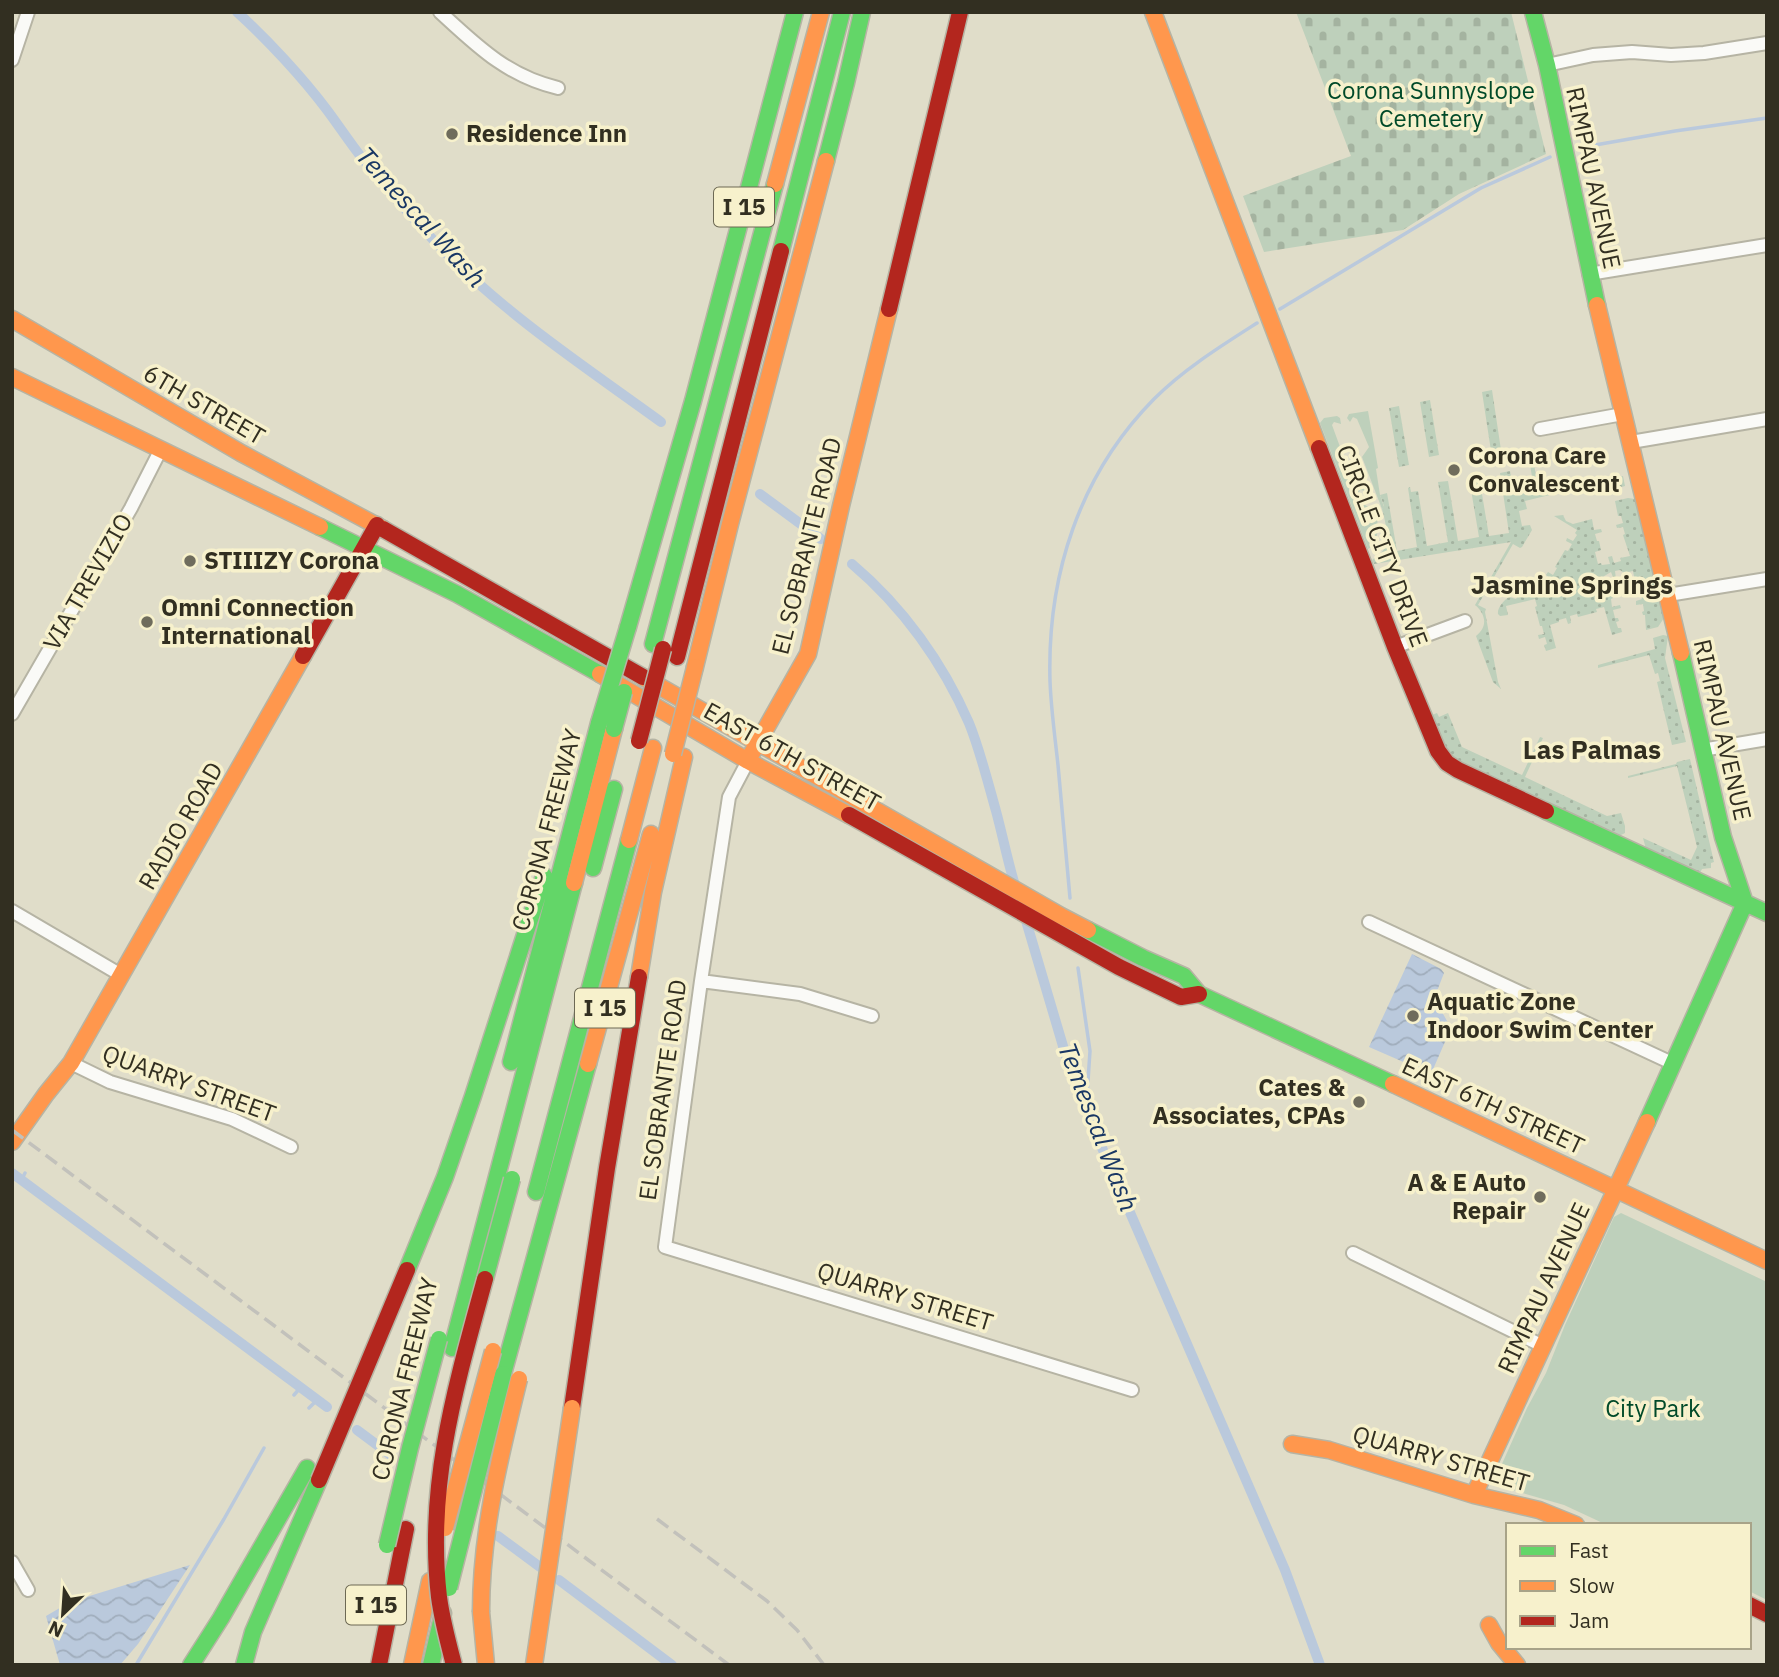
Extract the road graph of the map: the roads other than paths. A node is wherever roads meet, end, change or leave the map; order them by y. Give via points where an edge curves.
1 (28, 12) edge
2 (440, 12) edge
3 (795, 12) edge
4 (811, 12) edge
5 (821, 12) edge
6 (832, 12) edge
7 (842, 12) edge
8 (862, 12) edge
9 (960, 12) edge
10 (1153, 12) edge
11 (1533, 12) edge
12 (1767, 43) edge
13 (12, 60) edge
14 (1547, 65) junction
15 (558, 88) dead end
16 (1767, 245) edge
17 (1589, 274) junction
18 (12, 319) edge
19 (12, 365) edge
20 (12, 377) edge
21 (62, 401) junction
22 (698, 402) junction
23 (1623, 414) junction
24 (1767, 419) edge
25 (723, 424) junction
26 (1540, 429) dead end
27 (1631, 442) junction
28 (161, 449) junction
29 (691, 496) junction
30 (377, 525) junction
31 (365, 548) junction
32 (1767, 579) edge
33 (1668, 595) junction
34 (1465, 621) dead end
35 (652, 642) junction
36 (1395, 647) junction
37 (12, 714) edge
38 (627, 735) junction
39 (1767, 739) edge
40 (758, 744) junction
41 (1702, 750) junction
42 (678, 755) junction
43 (748, 761) junction
44 (569, 834) junction
45 (602, 878) dead end
46 (1745, 903) junction
47 (12, 911) edge
48 (1767, 913) edge
49 (1369, 922) dead end
50 (121, 975) junction
51 (701, 981) junction
52 (1199, 994) junction
53 (872, 1016) dead end
54 (71, 1063) junction
55 (1674, 1063) junction
56 (508, 1074) dead end
57 (549, 1082) dead end
58 (501, 1101) dead end
59 (12, 1142) edge
60 (291, 1147) dead end
61 (518, 1180) junction
62 (1615, 1188) junction
63 (532, 1205) dead end
64 (665, 1247) joint
65 (1353, 1253) dead end
66 (1767, 1261) edge
67 (407, 1270) junction
68 (504, 1311) dead end
69 (445, 1343) junction
70 (1544, 1346) junction
71 (511, 1376) junction
72 (1132, 1390) dead end
73 (1292, 1444) dead end
74 (1474, 1495) junction
75 (1572, 1523) edge
76 (12, 1562) edge
77 (28, 1590) dead end
78 (1751, 1606) edge
79 (1767, 1614) edge
80 (1489, 1625) dead end
81 (191, 1665) edge
82 (244, 1665) edge
83 (365, 1665) edge
84 (379, 1665) edge
85 (412, 1665) edge
86 (431, 1665) edge
87 (454, 1665) edge
88 (468, 1665) edge
89 (486, 1665) edge
90 (534, 1665) edge
91 (1517, 1665) edge

1 - 13 street
2 - 15 street via 501,64 520,76
3 - 22 main road, CORONA FREEWAY / I 15
4 - 22 main road
5 - 25 main road
6 - 25 main road
7 - 25 main road
8 - 42 main road, I 15, bridge via 695,667 687,703 690,733
9 - 40 main road, EL SOBRANTE ROAD via 816,623 799,672
10 - 36 main road, CIRCLE CITY DRIVE
11 - 14 main road, RIMPAU AVENUE
12 - 14 street via 1704,53 1593,55
14 - 17 main road, RIMPAU AVENUE
16 - 17 street
17 - 23 main road, RIMPAU AVENUE
18 - 30 main road, 6TH STREET via 242,453
19 - 21 main road
20 - 21 main road
21 - 28 main road
22 - 29 main road, CORONA FREEWAY / I 15
23 - 26 street
23 - 27 main road, RIMPAU AVENUE
24 - 27 street
25 - 29 main road
25 - 29 main road
27 - 33 main road, RIMPAU AVENUE
28 - 31 main road
28 - 37 street, VIA TREVIZIO
29 - 35 main road, CORONA FREEWAY / I 15
29 - 35 main road
29 - 35 main road
30 - 31 main road, RADIO ROAD
30 - 40 main road, EAST 6TH STREET
31 - 43 main road, EAST 6TH STREET via 580,662
31 - 50 main road, RADIO ROAD
32 - 33 street
33 - 41 main road, RIMPAU AVENUE
34 - 36 street
35 - 38 main road, CORONA FREEWAY / I 15, bridge
35 - 38 main road
35 - 38 main road
36 - 46 main road, CIRCLE CITY DRIVE via 1447,763
38 - 44 main road, CORONA FREEWAY / I 15
38 - 45 main road via 631,772
38 - 61 main road
38 - 63 main road
38 - 69 main road
39 - 41 street
40 - 43 main road, EL SOBRANTE ROAD
40 - 52 main road, EAST 6TH STREET via 1056,913 1184,976
41 - 46 main road, RIMPAU AVENUE
42 - 71 main road, I 15 via 533,1261
42 - 90 main road, bridge via 607,1168
43 - 51 street, EL SOBRANTE ROAD via 729,797
43 - 52 main road, EAST 6TH STREET via 1119,967 1181,997
44 - 56 main road, CORONA FREEWAY / I 15
44 - 67 main road via 546,868 445,1177
46 - 48 main road, CIRCLE CITY DRIVE
46 - 55 main road, RIMPAU AVENUE
47 - 50 street
49 - 55 street
50 - 54 main road, RADIO ROAD
51 - 53 street via 800,994
51 - 64 street, EL SOBRANTE ROAD
52 - 62 main road, EAST 6TH STREET
54 - 59 main road, RADIO ROAD
54 - 60 street, QUARRY STREET via 110,1082 232,1119
55 - 62 main road, RIMPAU AVENUE
57 - 61 main road
58 - 69 main road, CORONA FREEWAY / I 15
61 - 87 main road, bridge via 454,1392 439,1474 440,1601
61 - 88 main road, bridge via 466,1392 452,1481 451,1570
62 - 66 main road, EAST 6TH STREET
62 - 70 main road, RIMPAU AVENUE
64 - 72 street, QUARRY STREET
65 - 70 street
67 - 81 main road, bridge via 306,1468
67 - 82 main road, bridge via 253,1632
68 - 85 main road, bridge via 430,1581
69 - 83 main road, CORONA FREEWAY / I 15, bridge via 410,1448
69 - 84 main road via 440,1386
70 - 74 main road, RIMPAU AVENUE
71 - 86 main road, I 15, bridge
71 - 89 main road, bridge via 480,1588
73 - 74 main road, QUARRY STREET via 1329,1450
74 - 75 main road, QUARRY STREET
76 - 77 street
78 - 79 main road
80 - 91 main road

